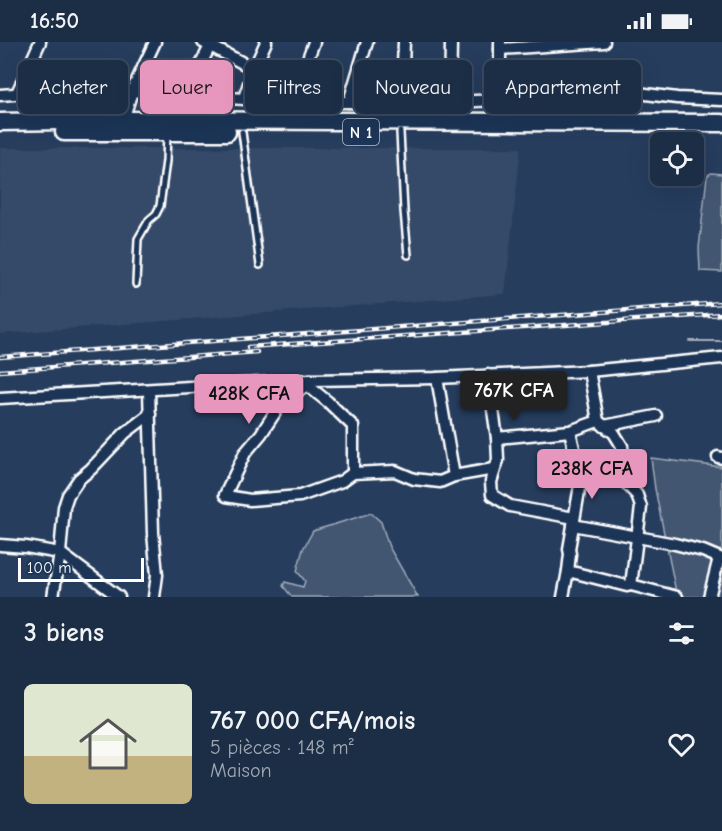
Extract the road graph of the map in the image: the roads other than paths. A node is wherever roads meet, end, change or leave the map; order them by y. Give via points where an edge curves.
1 (40, 42) edge
2 (156, 42) edge
3 (266, 42) edge
4 (314, 42) edge
5 (367, 42) edge
6 (404, 42) edge
7 (451, 42) edge
8 (604, 42) edge
9 (209, 43) edge
10 (500, 46) edge
11 (201, 60) edge
12 (258, 60) edge
13 (307, 60) edge
14 (451, 60) edge
15 (245, 64) edge
16 (132, 92) junction
17 (140, 92) edge
18 (17, 93) junction
19 (641, 93) edge
20 (0, 95) edge
21 (245, 95) edge
22 (233, 98) edge
23 (244, 98) joint
24 (722, 100) edge
25 (342, 102) edge
26 (349, 102) junction
27 (415, 114) edge
28 (401, 119) junction
29 (123, 120) junction
30 (0, 122) edge
31 (722, 123) edge
32 (0, 132) edge
33 (167, 132) junction
34 (242, 132) junction
35 (722, 133) edge
36 (408, 255) dead end
37 (260, 265) dead end
38 (136, 284) dead end
39 (722, 358) edge
40 (589, 371) junction
41 (489, 375) junction
42 (437, 378) junction
43 (308, 383) junction
44 (149, 390) junction
45 (0, 398) edge
46 (150, 414) junction
47 (656, 416) dead end
48 (601, 424) junction
49 (570, 431) junction
50 (497, 438) junction
51 (494, 469) junction
52 (353, 473) junction
53 (454, 476) junction
54 (573, 521) junction
55 (637, 537) junction
56 (0, 545) edge
57 (60, 554) junction
58 (721, 558) edge
59 (568, 571) junction
60 (631, 585) junction
61 (53, 597) edge
62 (119, 597) edge
63 (154, 597) edge
64 (563, 597) edge
65 (677, 597) edge
66 (709, 597) edge

1 - 18 street
2 - 16 street
3 - 12 street
4 - 13 street
5 - 26 street
6 - 28 street
7 - 14 street
8 - 10 street
9 - 11 street
9 - 15 street
16 - 17 street
16 - 18 street
16 - 29 street
18 - 20 street
19 - 24 street
21 - 23 street
22 - 23 street
25 - 26 street
26 - 28 street
27 - 28 street
28 - 29 highway, N 1
28 - 31 highway, N 1
28 - 34 highway, N 1
28 - 35 highway, N 1
28 - 36 lane
29 - 30 highway, N 1
32 - 33 highway, N 1
33 - 34 highway, N 1
33 - 38 lane via 160,206 138,239
34 - 37 lane
39 - 40 street
40 - 41 street
40 - 48 street
41 - 42 street
41 - 50 street
42 - 43 street
42 - 53 street
43 - 44 street
43 - 52 street via 353,426
43 - 52 street via 278,408 245,453 225,495 250,500 300,496
44 - 45 street
44 - 46 street
46 - 57 street via 124,433 72,487 64,507
46 - 63 street via 157,575
47 - 48 street
48 - 49 street
48 - 55 street via 614,433 622,446 625,482 637,495 641,507
49 - 50 street
49 - 54 street via 581,480
50 - 51 street via 498,460
51 - 53 street
51 - 54 street via 492,495 510,506
52 - 53 street via 395,471 414,479 440,482
54 - 55 street
54 - 59 street
55 - 58 street
55 - 60 street
56 - 57 street
57 - 61 street
57 - 62 street
58 - 66 street
59 - 60 street
59 - 64 street
60 - 65 street

